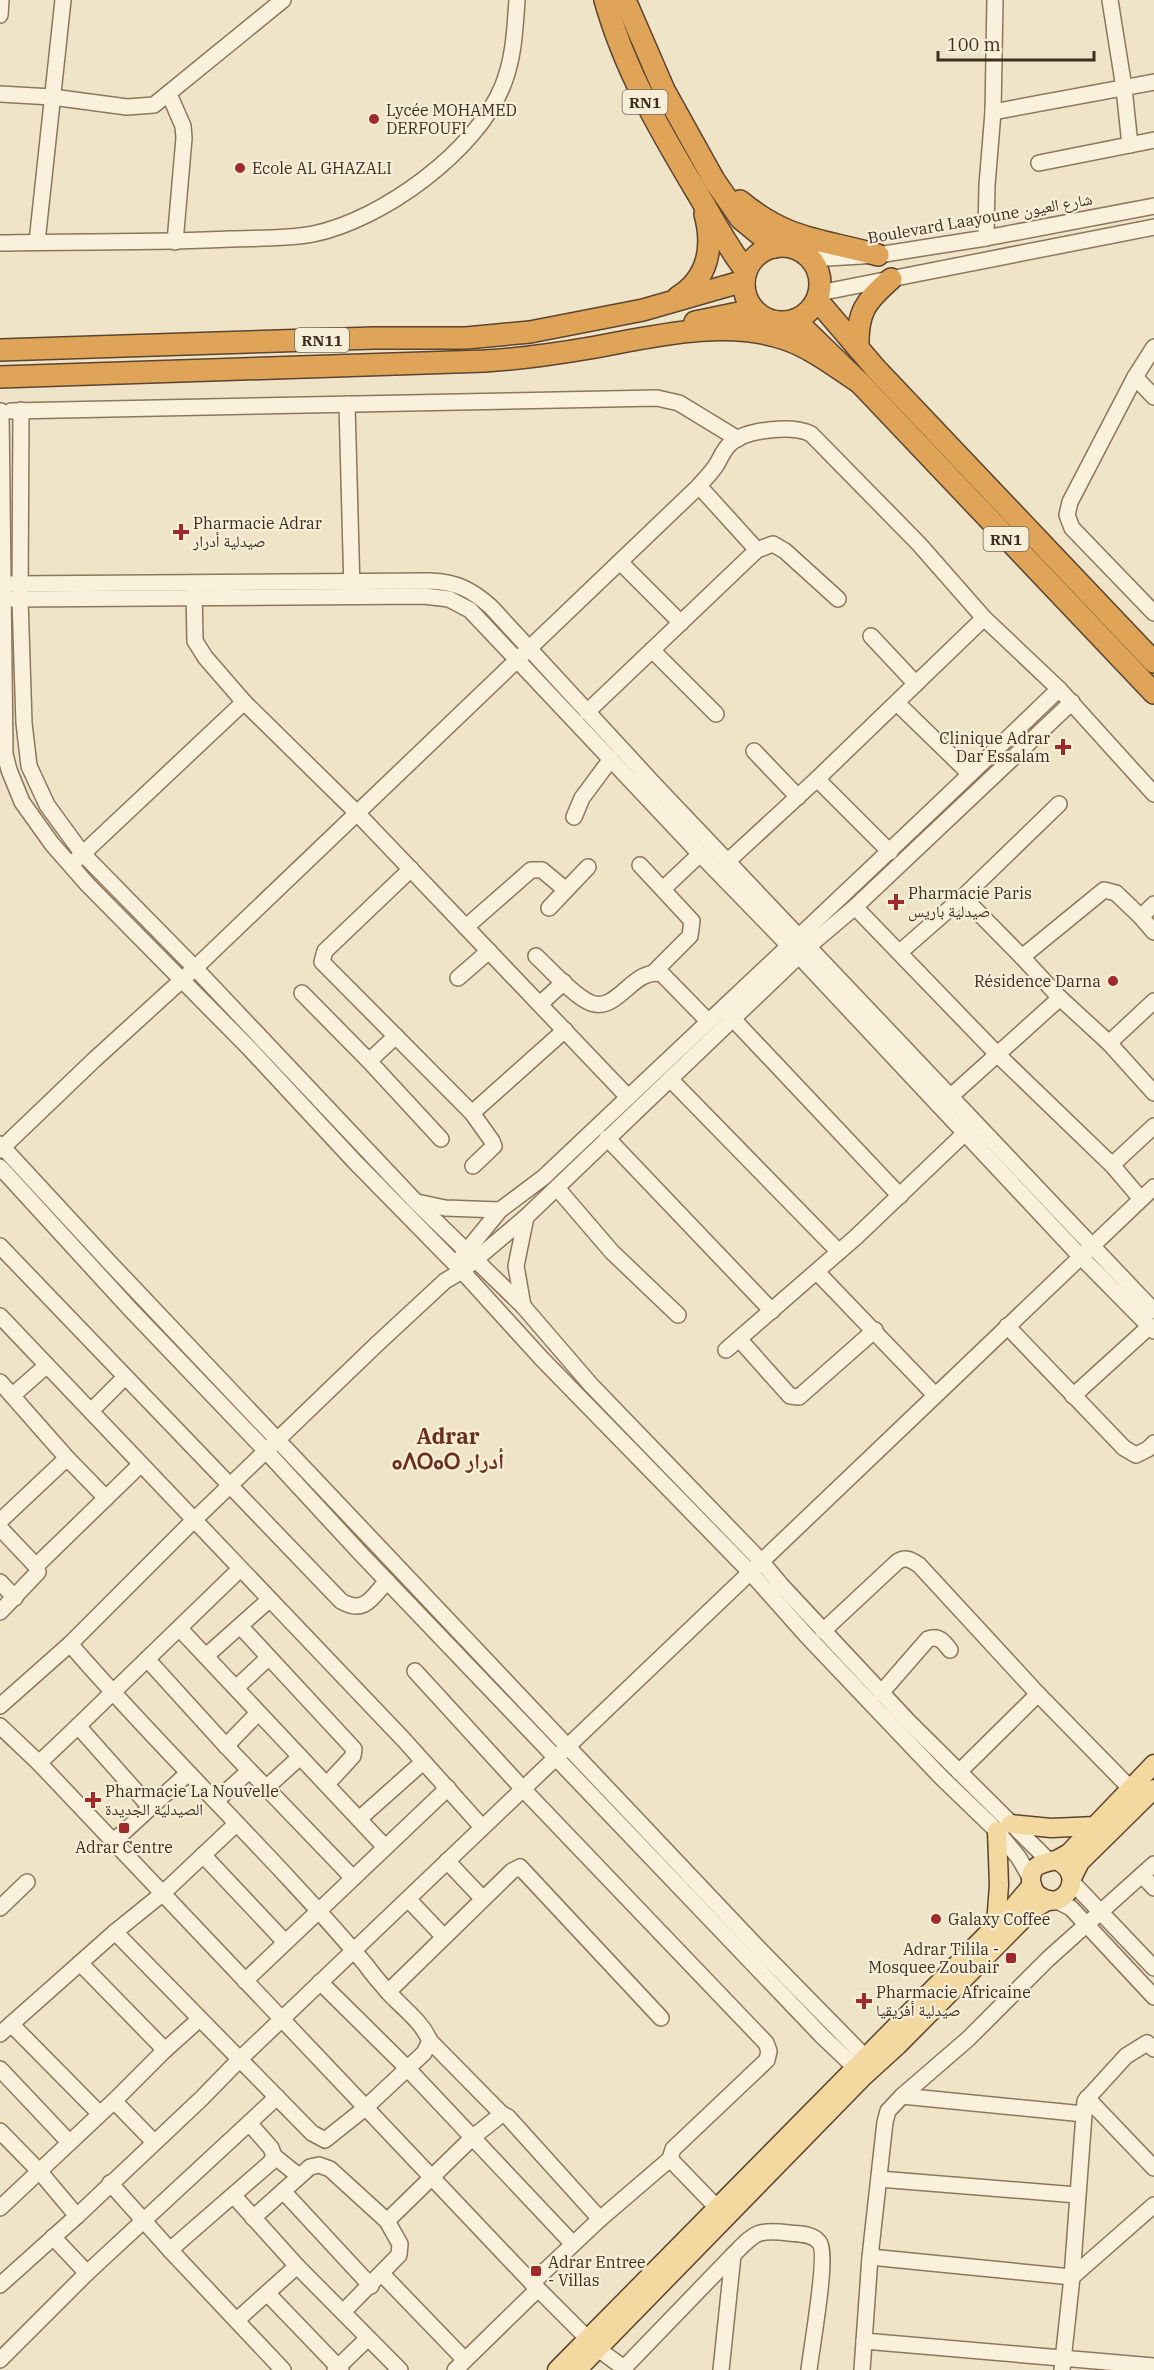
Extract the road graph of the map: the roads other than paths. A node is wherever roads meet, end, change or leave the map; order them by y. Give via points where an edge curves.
1 (2, 0) edge
2 (63, 0) edge
3 (283, 0) edge
4 (517, 0) edge
5 (605, 0) edge
6 (625, 0) edge
7 (995, 0) edge
8 (1110, 0) edge
9 (0, 15) edge
10 (1154, 82) edge
11 (1124, 88) junction
12 (0, 94) edge
13 (169, 94) junction
14 (52, 97) junction
15 (993, 112) junction
16 (1154, 140) edge
17 (1130, 145) junction
18 (1040, 163) dead end
19 (714, 180) junction
20 (700, 197) junction
21 (1154, 206) edge
22 (1154, 227) edge
23 (986, 238) junction
24 (37, 242) junction
25 (175, 242) junction
26 (0, 243) edge
27 (775, 247) junction
28 (878, 255) junction
29 (810, 259) junction
30 (745, 276) junction
31 (891, 279) junction
32 (818, 296) junction
33 (668, 303) junction
34 (753, 310) junction
35 (795, 320) junction
36 (650, 337) junction
37 (1154, 347) edge
38 (858, 348) junction
39 (0, 350) edge
40 (0, 377) edge
41 (1135, 377) junction
42 (860, 383) junction
43 (1154, 397) edge
44 (347, 404) junction
45 (21, 410) junction
46 (1, 411) edge
47 (738, 438) junction
48 (699, 486) junction
49 (757, 550) junction
50 (620, 562) junction
51 (352, 589) junction
52 (194, 590) junction
53 (1, 592) edge
54 (20, 592) junction
55 (838, 599) dead end
56 (1154, 613) edge
57 (984, 618) junction
58 (681, 623) junction
59 (871, 636) dead end
60 (652, 650) junction
61 (524, 654) junction
62 (1154, 662) edge
63 (916, 684) junction
64 (1059, 689) junction
65 (1154, 693) edge
66 (244, 702) junction
67 (1072, 702) junction
68 (897, 703) junction
69 (587, 712) junction
70 (716, 714) dead end
71 (754, 751) dead end
72 (610, 759) junction
73 (970, 774) junction
74 (817, 779) junction
75 (1154, 794) edge
76 (798, 797) junction
77 (1059, 804) dead end
78 (357, 813) junction
79 (574, 818) dead end
80 (890, 852) junction
81 (82, 853) junction
82 (700, 854) junction
83 (728, 861) junction
84 (71, 865) junction
85 (640, 865) dead end
86 (588, 867) dead end
87 (411, 869) junction
88 (663, 889) junction
89 (566, 890) junction
90 (963, 897) junction
91 (1154, 904) edge
92 (855, 907) junction
93 (549, 908) dead end
94 (1141, 917) junction
95 (466, 927) junction
96 (1154, 932) edge
97 (799, 945) junction
98 (489, 951) junction
99 (900, 952) junction
100 (536, 956) dead end
101 (1022, 957) junction
102 (195, 968) junction
103 (654, 972) junction
104 (458, 978) dead end
105 (183, 979) junction
106 (564, 982) junction
107 (302, 993) dead end
108 (1060, 998) junction
109 (1154, 1002) edge
110 (540, 1004) junction
111 (734, 1020) junction
112 (708, 1021) junction
113 (565, 1030) junction
114 (396, 1036) junction
115 (1109, 1044) junction
116 (998, 1054) junction
117 (369, 1061) junction
118 (670, 1079) junction
119 (1154, 1093) edge
120 (951, 1096) junction
121 (628, 1097) junction
122 (472, 1113) junction
123 (1154, 1126) edge
124 (965, 1134) junction
125 (608, 1138) junction
126 (441, 1139) dead end
127 (1, 1147) edge
128 (473, 1166) dead end
129 (1112, 1166) junction
130 (0, 1167) edge
131 (1154, 1187) edge
132 (557, 1188) junction
133 (900, 1196) junction
134 (1141, 1200) junction
135 (416, 1202) junction
136 (500, 1210) junction
137 (526, 1217) junction
138 (0, 1246) edge
139 (1094, 1246) junction
140 (839, 1252) junction
141 (470, 1256) junction
142 (1081, 1257) junction
143 (459, 1267) junction
144 (817, 1272) junction
145 (523, 1305) junction
146 (772, 1311) junction
147 (1154, 1311) edge
148 (678, 1315) dead end
149 (0, 1316) edge
150 (1007, 1326) junction
151 (1152, 1329) edge
152 (875, 1330) junction
153 (740, 1340) junction
154 (726, 1350) dead end
155 (46, 1366) junction
156 (125, 1377) junction
157 (0, 1382) edge
158 (13, 1395) junction
159 (935, 1395) junction
160 (1073, 1396) junction
161 (91, 1411) junction
162 (279, 1440) junction
163 (1154, 1443) edge
164 (266, 1451) junction
165 (67, 1458) junction
166 (141, 1464) junction
167 (230, 1486) junction
168 (106, 1498) junction
169 (195, 1520) junction
170 (0, 1521) edge
171 (0, 1528) edge
172 (761, 1561) junction
173 (36, 1566) junction
174 (240, 1569) junction
175 (750, 1572) junction
176 (387, 1581) junction
177 (0, 1582) edge
178 (15, 1598) junction
179 (269, 1600) junction
180 (0, 1612) edge
181 (240, 1626) junction
182 (180, 1629) junction
183 (823, 1631) junction
184 (70, 1644) junction
185 (950, 1650) dead end
186 (206, 1656) junction
187 (268, 1658) junction
188 (147, 1659) junction
189 (415, 1671) dead end
190 (236, 1688) junction
191 (112, 1693) junction
192 (881, 1693) junction
193 (1038, 1694) junction
194 (0, 1706) edge
195 (258, 1713) junction
196 (0, 1726) edge
197 (78, 1726) junction
198 (226, 1746) junction
199 (567, 1746) junction
200 (300, 1757) junction
201 (554, 1757) junction
202 (423, 1762) junction
203 (39, 1764) junction
204 (1154, 1764) edge
205 (249, 1771) junction
206 (958, 1772) junction
207 (188, 1774) junction
208 (327, 1784) junction
209 (267, 1787) junction
210 (448, 1788) junction
211 (522, 1788) junction
212 (1130, 1788) junction
213 (1154, 1790) edge
214 (216, 1801) junction
215 (150, 1807) junction
216 (359, 1819) junction
217 (236, 1824) junction
218 (1096, 1826) junction
219 (482, 1827) junction
220 (1004, 1828) junction
221 (113, 1842) junction
222 (385, 1847) junction
223 (203, 1855) junction
224 (1051, 1860) junction
225 (447, 1861) junction
226 (1154, 1864) edge
227 (1142, 1875) junction
228 (353, 1878) junction
229 (1072, 1880) junction
230 (27, 1882) dead end
231 (1031, 1882) junction
232 (1154, 1888) edge
233 (162, 1894) junction
234 (408, 1899) junction
235 (483, 1899) junction
236 (1052, 1900) junction
237 (0, 1908) edge
238 (318, 1911) junction
239 (1099, 1912) junction
240 (996, 1925) junction
241 (1085, 1925) junction
242 (115, 1932) junction
243 (444, 1937) junction
244 (285, 1942) junction
245 (353, 1951) junction
246 (80, 1963) junction
247 (1154, 1968) edge
248 (245, 1981) junction
249 (320, 1982) junction
250 (388, 1992) junction
251 (1154, 1997) edge
252 (661, 2018) dead end
253 (281, 2019) junction
254 (194, 2024) dead end
255 (6, 2029) edge
256 (430, 2041) junction
257 (1154, 2049) edge
258 (165, 2050) junction
259 (240, 2059) junction
260 (865, 2067) junction
261 (406, 2068) junction
262 (0, 2069) edge
263 (902, 2096) junction
264 (277, 2097) junction
265 (114, 2101) junction
266 (1085, 2106) junction
267 (364, 2109) junction
268 (99, 2113) junction
269 (502, 2114) junction
270 (249, 2123) junction
271 (1, 2134) edge
272 (473, 2137) junction
273 (69, 2142) junction
274 (154, 2142) junction
275 (274, 2156) junction
276 (670, 2159) junction
277 (1154, 2168) edge
278 (40, 2172) junction
279 (299, 2176) junction
280 (431, 2178) junction
281 (879, 2179) junction
282 (110, 2183) junction
283 (283, 2191) junction
284 (1077, 2195) junction
285 (234, 2196) junction
286 (1154, 2205) edge
287 (0, 2208) edge
288 (722, 2213) junction
289 (78, 2216) junction
290 (253, 2218) junction
291 (600, 2219) junction
292 (387, 2220) junction
293 (144, 2222) junction
294 (53, 2237) junction
295 (573, 2244) junction
296 (170, 2250) junction
297 (733, 2255) junction
298 (870, 2257) junction
299 (297, 2266) junction
300 (87, 2273) junction
301 (382, 2274) junction
302 (1072, 2277) junction
303 (0, 2285) edge
304 (371, 2286) junction
305 (535, 2286) junction
306 (267, 2294) junction
307 (343, 2312) junction
308 (237, 2320) junction
309 (368, 2338) junction
310 (864, 2341) junction
311 (593, 2344) junction
312 (0, 2360) edge
313 (1062, 2363) edge
314 (460, 2365) edge
315 (1154, 2366) edge
316 (338, 2369) edge
317 (623, 2369) edge
318 (283, 2370) edge
319 (400, 2370) edge
320 (557, 2370) edge
321 (577, 2370) edge
322 (721, 2370) edge
323 (809, 2370) edge
324 (862, 2370) edge

1 - 9 street
2 - 14 street
3 - 13 street
4 - 25 street via 511,57 497,98 473,133 424,179 363,215 313,234
5 - 20 highway, RN1 via 633,76
6 - 19 highway, RN1 via 664,90
7 - 15 street
8 - 11 street
10 - 11 street
11 - 15 street
11 - 17 street
12 - 14 street
13 - 14 street via 145,107
13 - 25 street via 183,126
14 - 24 street
15 - 23 street
16 - 17 street
17 - 18 street
19 - 27 highway, RN1 via 741,219
19 - 28 highway via 785,231
20 - 30 highway, RN1
20 - 33 highway via 710,238 707,262 686,292
21 - 23 street, Boulevard Laayoune شارع العيون
22 - 31 street
23 - 28 street, Boulevard Laayoune شارع العيون
24 - 25 street
24 - 26 street
27 - 29 highway, RN1 via 794,248
27 - 30 highway via 762,251
28 - 29 street, Boulevard Laayoune شارع العيون
29 - 32 highway via 820,281
30 - 33 highway, RN11
30 - 34 highway, RN1 via 746,297
31 - 32 street
31 - 38 highway via 863,308
32 - 35 highway via 808,312
32 - 38 highway, RN1
33 - 39 highway, RN11 via 540,330 466,338
34 - 35 highway via 765,319
34 - 36 highway, RN11 via 693,322
35 - 42 highway, RN1
36 - 40 highway, RN11 via 495,360
36 - 42 highway via 732,329 770,334 788,339
37 - 41 street
38 - 62 highway, RN1
41 - 43 street
41 - 56 street via 1070,501 1067,515 1072,528
42 - 65 highway, RN1
44 - 45 street
44 - 47 street via 657,398 679,403
44 - 51 street
45 - 46 street
45 - 54 street
46 - 53 street
47 - 48 street via 728,445
47 - 57 street via 785,429 812,434 919,544
48 - 49 street
48 - 50 street
49 - 55 street via 773,544 786,551
49 - 58 street
50 - 58 street
50 - 61 street
51 - 52 street
51 - 61 street via 409,589 443,582 468,588 492,607
52 - 54 street
52 - 66 street via 198,649
53 - 54 street
53 - 84 street via 5,754 22,802
54 - 81 street via 29,766 47,805
57 - 63 street
57 - 64 street
58 - 60 street
59 - 63 street
60 - 69 street
60 - 70 street
61 - 69 street
61 - 72 street
61 - 78 street
63 - 68 street
64 - 67 street
64 - 73 street
66 - 78 street
66 - 81 street
67 - 75 street
67 - 92 street
68 - 73 street
68 - 74 street
69 - 83 street
71 - 76 street
72 - 79 street via 582,798
72 - 82 street
73 - 80 street
74 - 76 street
74 - 80 street
76 - 83 street
77 - 90 street
78 - 87 street
78 - 102 street
80 - 97 street
81 - 84 street
81 - 102 street
82 - 88 street
82 - 97 street
83 - 97 street
84 - 105 street
85 - 88 street
86 - 89 street
87 - 95 street
87 - 114 street via 325,951 322,962
88 - 103 street via 692,921 692,928 690,936
89 - 93 street
89 - 95 street via 542,870 531,870
90 - 99 street
90 - 101 street
91 - 94 street
92 - 97 street
92 - 99 street
94 - 96 street
94 - 101 street via 1116,893 1104,890
95 - 98 street
97 - 111 street
97 - 112 street
97 - 120 street
97 - 124 street
98 - 104 street
98 - 110 street
99 - 116 street
100 - 106 street
101 - 108 street
102 - 105 street
102 - 135 street
103 - 106 street via 644,975 609,1004 585,1001
103 - 112 street via 662,974
105 - 127 street
105 - 143 street
106 - 110 street
107 - 117 street
108 - 115 street
108 - 116 street
109 - 115 street
110 - 113 street
111 - 118 street
111 - 133 street
112 - 121 street
113 - 121 street
113 - 122 street
114 - 117 street
114 - 122 street
115 - 119 street
116 - 120 street
116 - 129 street
117 - 126 street
118 - 125 street
118 - 140 street
120 - 139 street
121 - 136 street via 544,1177
122 - 128 street via 494,1146
123 - 129 street
124 - 133 street
124 - 142 street
125 - 132 street
125 - 146 street
127 - 162 street
129 - 134 street
130 - 164 street
131 - 134 street
132 - 137 street
132 - 148 street via 612,1252
133 - 140 street
134 - 139 street
135 - 136 street via 445,1208
135 - 141 street
136 - 141 street
137 - 141 street
137 - 145 street via 516,1266
138 - 156 street
139 - 142 street
139 - 147 street
140 - 144 street
141 - 143 street
141 - 145 street
142 - 150 street
142 - 151 street
143 - 162 street
143 - 175 street via 542,1359
144 - 146 street
144 - 152 street
145 - 172 street via 591,1385
146 - 153 street
149 - 155 street
150 - 159 street
150 - 160 street
151 - 160 street
152 - 153 street via 799,1397 790,1396
152 - 159 street
153 - 154 street
155 - 158 street
155 - 161 street
156 - 161 street
156 - 167 street
157 - 158 street
158 - 165 street
159 - 172 street
160 - 163 street via 1130,1453 1136,1455
161 - 166 street
162 - 164 street
162 - 199 street
164 - 167 street
164 - 176 street
165 - 168 street
165 - 170 street
166 - 168 street
166 - 169 street
167 - 169 street
167 - 176 street via 341,1601 357,1608 364,1605
168 - 173 street
169 - 174 street
169 - 184 street
171 - 173 street
172 - 175 street
172 - 183 street
173 - 178 street via 37,1575
174 - 179 street
174 - 182 street
175 - 199 street
175 - 220 street via 891,1725
176 - 201 street
177 - 178 street
178 - 180 street
179 - 181 street
179 - 202 street
181 - 186 street
181 - 187 street
182 - 186 street
182 - 188 street
183 - 192 street
183 - 193 street via 897,1562 910,1559
184 - 191 street
184 - 194 street
185 - 192 street via 943,1640 928,1639
186 - 190 street
187 - 190 street
187 - 208 street via 354,1749 353,1756
188 - 191 street
188 - 198 street
189 - 211 street
190 - 195 street
191 - 197 street
191 - 207 street
192 - 206 street
193 - 206 street
193 - 212 street
195 - 198 street
195 - 200 street
196 - 203 street
197 - 203 street
197 - 215 street
198 - 205 street
199 - 201 street
199 - 260 street
200 - 208 street
200 - 209 street
201 - 211 street
201 - 260 street
202 - 210 street
202 - 216 street
203 - 221 street
204 - 212 main road
205 - 209 street
205 - 214 street
206 - 220 street
207 - 214 street
207 - 215 street
208 - 216 street
209 - 228 street
210 - 219 street
210 - 222 street
211 - 219 street
211 - 276 street via 766,2043 767,2060 673,2150
212 - 218 main road
213 - 229 main road via 1080,1862
214 - 217 street
215 - 221 street
216 - 222 street
217 - 223 street
217 - 238 street
218 - 220 main road
218 - 224 main road via 1069,1853
219 - 225 street
220 - 224 street
220 - 231 street
220 - 240 main road
221 - 233 street
222 - 228 street
223 - 233 street
223 - 244 street
224 - 229 main road via 1066,1866
224 - 231 main road via 1036,1867
225 - 234 street
225 - 235 street
226 - 227 street
227 - 232 street
227 - 239 street
228 - 238 street
229 - 236 main road via 1066,1894
229 - 239 street
230 - 237 street
231 - 236 main road via 1038,1896
231 - 240 main road
233 - 242 street
233 - 248 street
234 - 243 street
234 - 245 street
235 - 243 street
235 - 252 street via 515,1868 522,1868
236 - 241 street via 1071,1908
236 - 260 main road via 1032,1910
238 - 244 street
238 - 245 street
239 - 241 street
239 - 247 street
240 - 260 main road
241 - 251 street
241 - 263 street via 968,2039
242 - 246 street
242 - 259 street
243 - 250 street
244 - 248 street
245 - 249 street
245 - 250 street
246 - 255 street
246 - 258 street
248 - 253 street
249 - 253 street
249 - 261 street
250 - 256 street via 424,2028
253 - 259 street
253 - 267 street
254 - 258 street
255 - 268 street
256 - 261 street via 424,2053
256 - 269 street
257 - 266 street via 1147,2043 1135,2050
258 - 265 street
259 - 264 street
259 - 274 street
260 - 288 main road
261 - 267 street
261 - 272 street
262 - 273 street
263 - 266 street
263 - 281 street via 886,2115
264 - 267 street via 321,2140
264 - 270 street
265 - 268 street
265 - 274 street
266 - 277 street
266 - 284 street
267 - 280 street
268 - 273 street
269 - 272 street
269 - 291 street
270 - 275 street
270 - 293 street
271 - 278 street
272 - 280 street
272 - 295 street
273 - 278 street
274 - 282 street
275 - 279 street
275 - 285 street
276 - 288 street
276 - 291 street
278 - 287 street
278 - 289 street
279 - 283 street
279 - 292 street via 310,2167 326,2166
280 - 292 street
280 - 305 street
281 - 284 street
281 - 298 street
282 - 289 street
282 - 293 street
283 - 290 street
283 - 304 street
284 - 302 street
285 - 290 street
285 - 296 street
286 - 302 street
288 - 311 main road
289 - 294 street
290 - 299 street
291 - 295 street
292 - 301 street via 401,2251
293 - 296 street
293 - 300 street
294 - 300 street
294 - 303 street
295 - 305 street
296 - 308 street
297 - 317 street
297 - 322 street
297 - 323 street via 765,2230 811,2236 820,2243 823,2259
298 - 302 street
298 - 310 street
299 - 306 street
299 - 307 street
300 - 312 street
301 - 304 street
301 - 314 street
302 - 313 street
304 - 307 street
305 - 311 street
305 - 314 street
306 - 308 street
306 - 316 street
307 - 309 street
308 - 318 street
309 - 316 street
309 - 319 street
310 - 313 street
310 - 324 street
311 - 317 street
311 - 320 main road
311 - 321 main road
313 - 315 street

